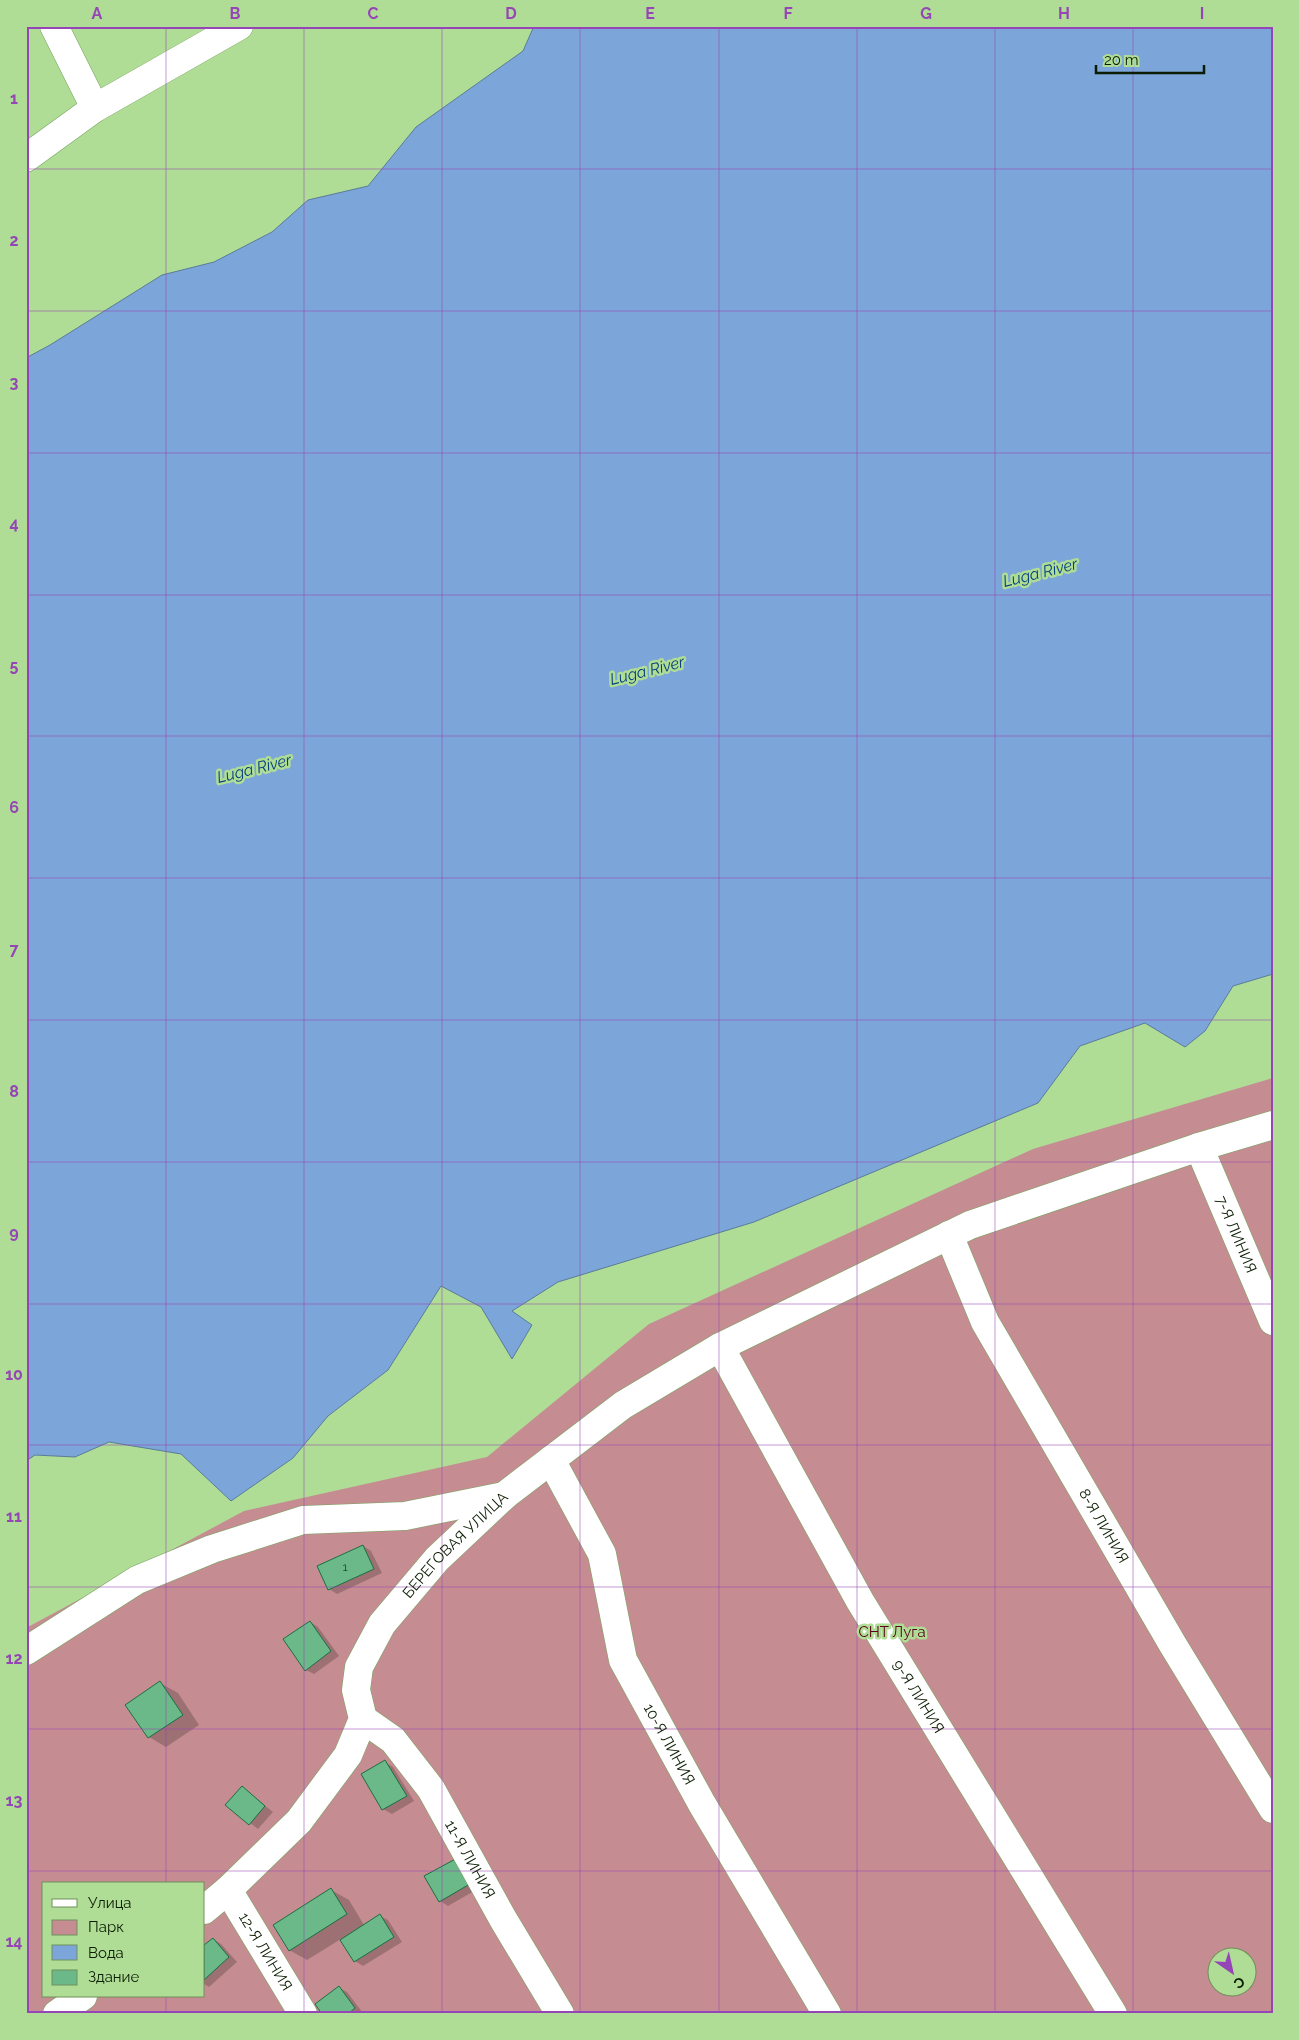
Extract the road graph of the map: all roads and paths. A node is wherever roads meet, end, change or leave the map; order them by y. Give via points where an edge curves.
1 (54, 26) edge
2 (239, 26) edge
3 (95, 108) junction
4 (26, 158) edge
5 (1273, 1125) edge
6 (1199, 1147) junction
7 (949, 1236) junction
8 (1273, 1321) edge
9 (720, 1347) junction
10 (551, 1460) junction
11 (504, 1496) junction
12 (26, 1651) edge
13 (363, 1719) junction
14 (1273, 1809) edge
15 (228, 1890) junction
16 (205, 1909) edge
17 (80, 1998) edge
18 (57, 2014) edge
19 (303, 2014) edge
20 (560, 2014) edge
21 (827, 2014) edge
22 (1113, 2014) edge

1 - 3 street
2 - 3 street
3 - 4 street
5 - 6 street
6 - 7 street via 970,1225
6 - 8 street, 7-Я ЛИНИЯ
7 - 9 street
7 - 14 street, 8-Я ЛИНИЯ via 985,1322
9 - 10 street via 623,1405
9 - 22 street, 9-Я ЛИНИЯ via 860,1601
10 - 11 street
10 - 21 street, 10-Я ЛИНИЯ via 602,1554 623,1660 702,1804
11 - 12 street, БЕРЕГОВАЯ УЛИЦА via 406,1516 303,1520 212,1549 137,1580
11 - 13 street, БЕРЕГОВАЯ УЛИЦА via 437,1559 382,1624 359,1667 356,1690
13 - 15 street via 348,1755 299,1821
13 - 20 street, 11-Я ЛИНИЯ via 393,1740 430,1788
15 - 16 street
15 - 19 street, 12-Я ЛИНИЯ
17 - 18 street

